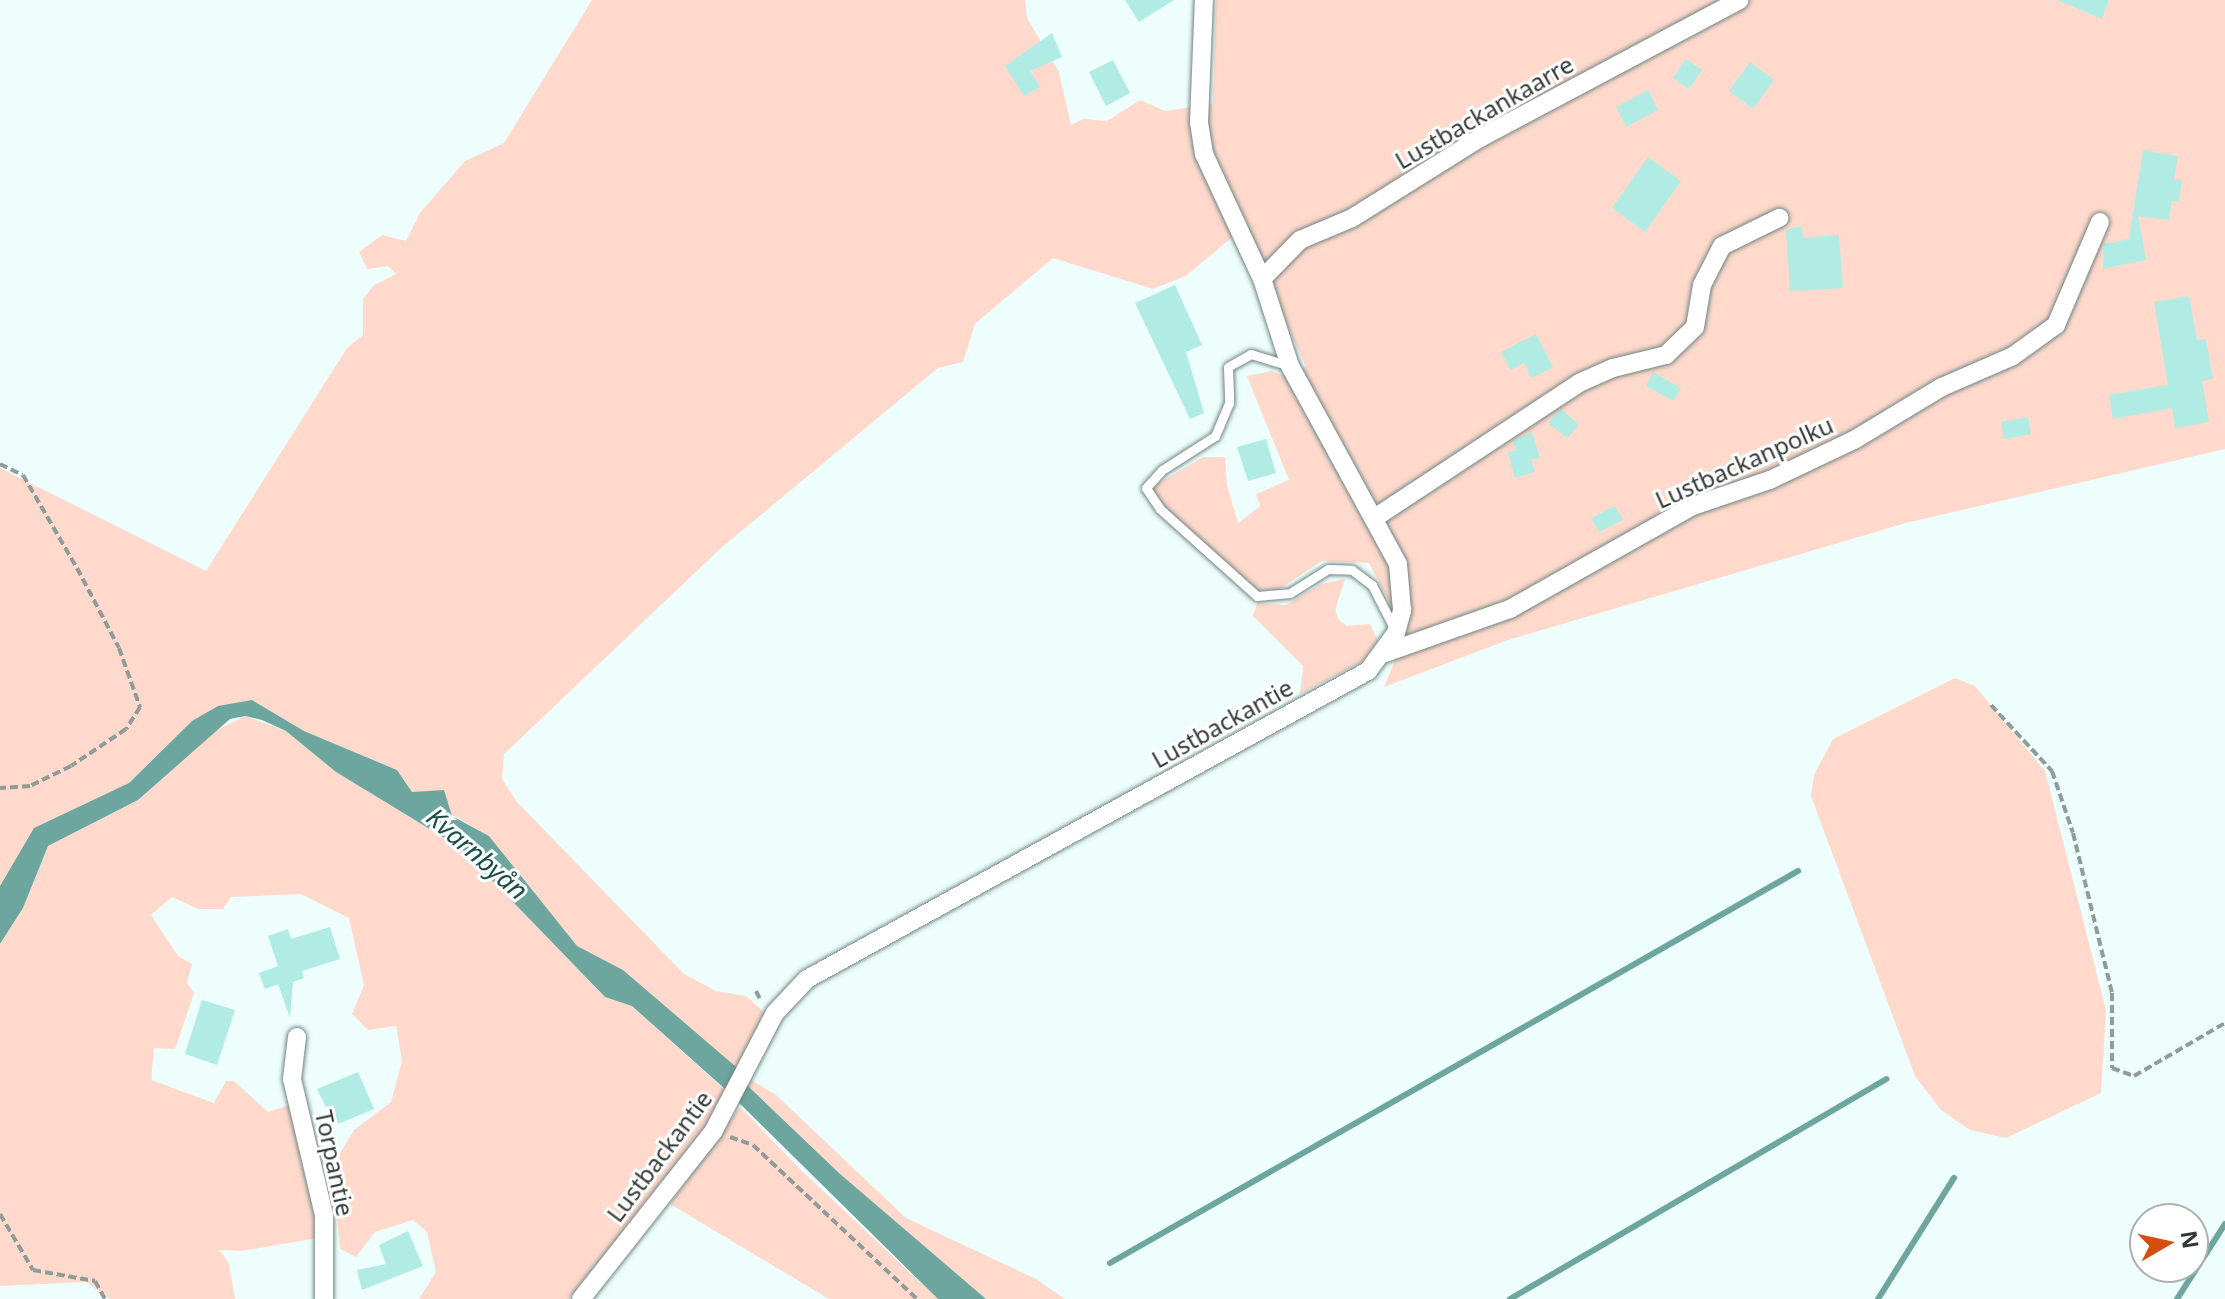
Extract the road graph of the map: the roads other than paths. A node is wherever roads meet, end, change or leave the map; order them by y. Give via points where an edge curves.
1 (1204, 0) edge
2 (1740, 0) edge
3 (1779, 218) dead end
4 (2100, 222) dead end
5 (1262, 279) junction
6 (1290, 366) junction
7 (1376, 517) junction
8 (1396, 633) junction
9 (1385, 653) junction
10 (297, 1037) dead end
11 (324, 1299) edge
12 (581, 1299) edge

1 - 5 street, Lustbackantie via 1199,122 1204,154
2 - 5 street, Lustbackankaarre via 1480,138 1352,218 1300,240
3 - 7 street via 1722,246 1702,285 1695,327 1666,355 1579,383
4 - 9 street, Lustbackanpolku via 2056,325 2013,356 1942,387 1854,440 1770,480 1693,506 1510,609
5 - 6 street, Lustbackantie
6 - 7 street, Lustbackantie
6 - 8 lane via 1251,354 1228,367 1229,403 1215,436 1162,470 1146,488 1160,509 1257,596 1290,593 1328,569 1352,570 1372,585
7 - 8 street, Lustbackantie via 1398,564 1402,610
8 - 9 street, Lustbackantie
9 - 12 street, Lustbackantie via 1368,671 807,979 775,1013 713,1132
10 - 11 street, Torpantie via 292,1079 324,1215

